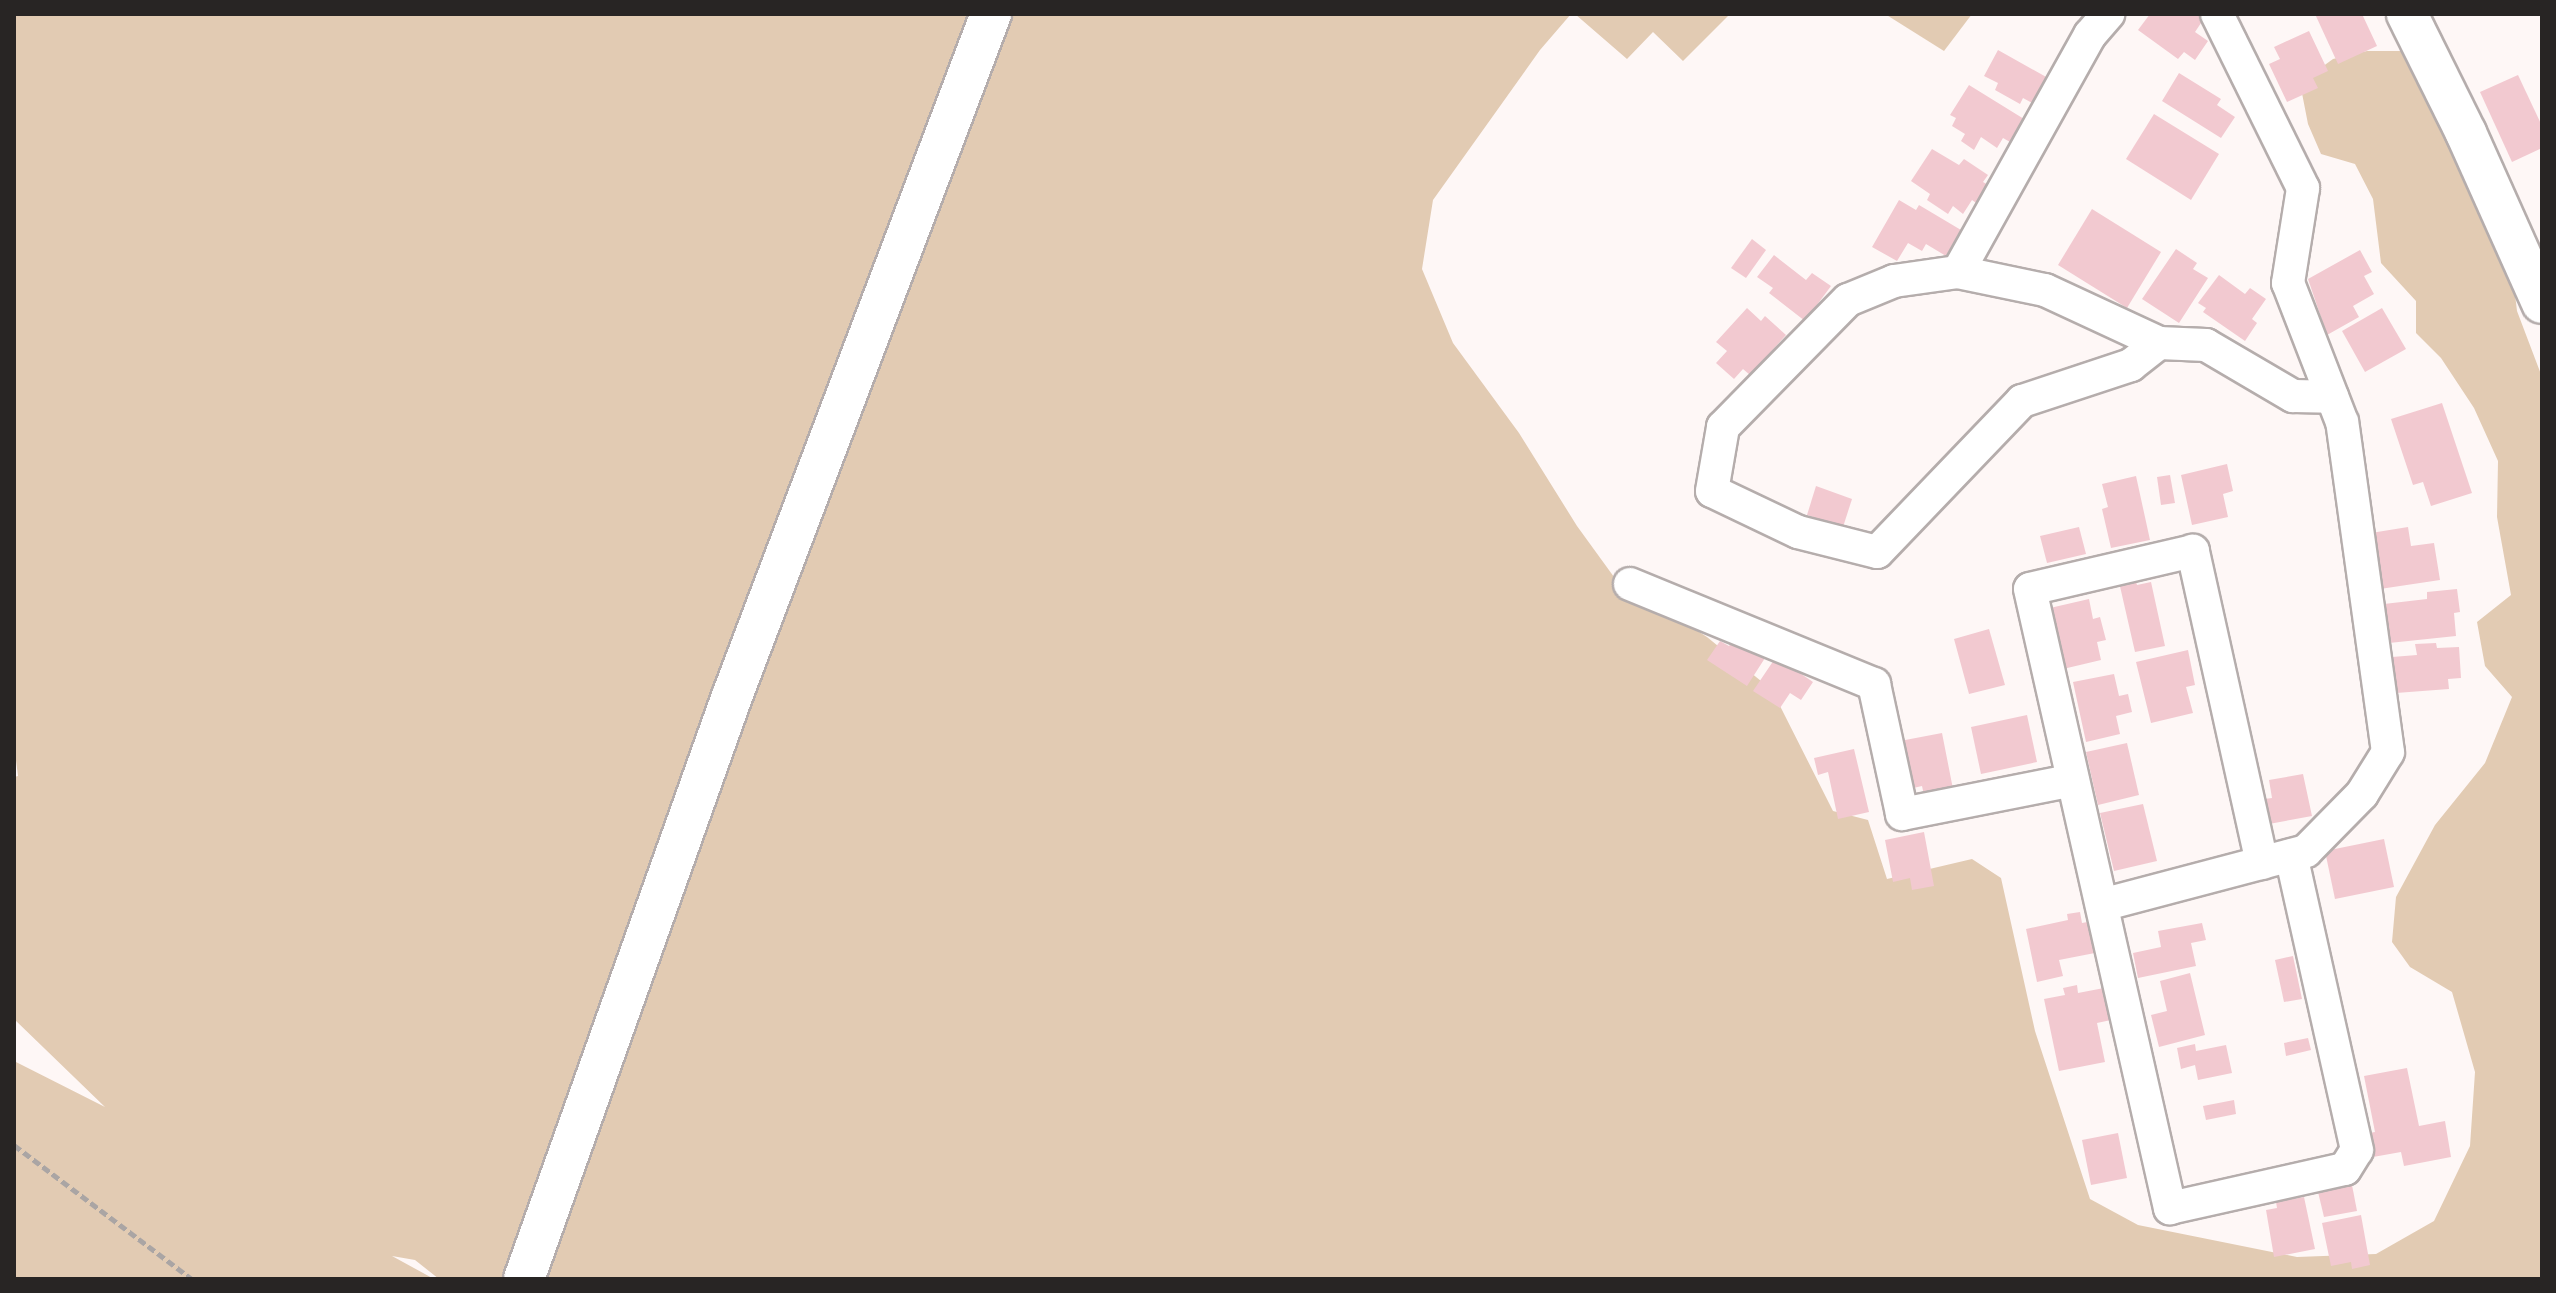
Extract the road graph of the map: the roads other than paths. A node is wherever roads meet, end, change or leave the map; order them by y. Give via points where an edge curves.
1 (991, 14) edge
2 (2108, 14) edge
3 (2217, 14) edge
4 (2407, 14) edge
5 (1958, 272) junction
6 (2542, 303) edge
7 (2159, 343) junction
8 (2332, 397) junction
9 (1630, 584) dead end
10 (2073, 780) junction
11 (2276, 859) junction
12 (2102, 905) junction
13 (524, 1279) edge

1 - 13 street via 731,699
2 - 5 street via 2090,35
3 - 8 street via 2303,188 2288,283
4 - 6 street
5 - 7 street via 2045,290
5 - 7 street via 1894,281 1848,300 1723,427 1712,491 1798,532 1877,552 2022,401 2131,365
7 - 8 street via 2206,345 2293,396
8 - 11 street via 2342,422 2388,752 2336,824 2306,851
9 - 10 street via 1874,684 1902,814
10 - 11 street via 2030,589 2193,551
10 - 12 street
11 - 12 street
11 - 12 street via 2357,1150 2345,1169 2170,1208

